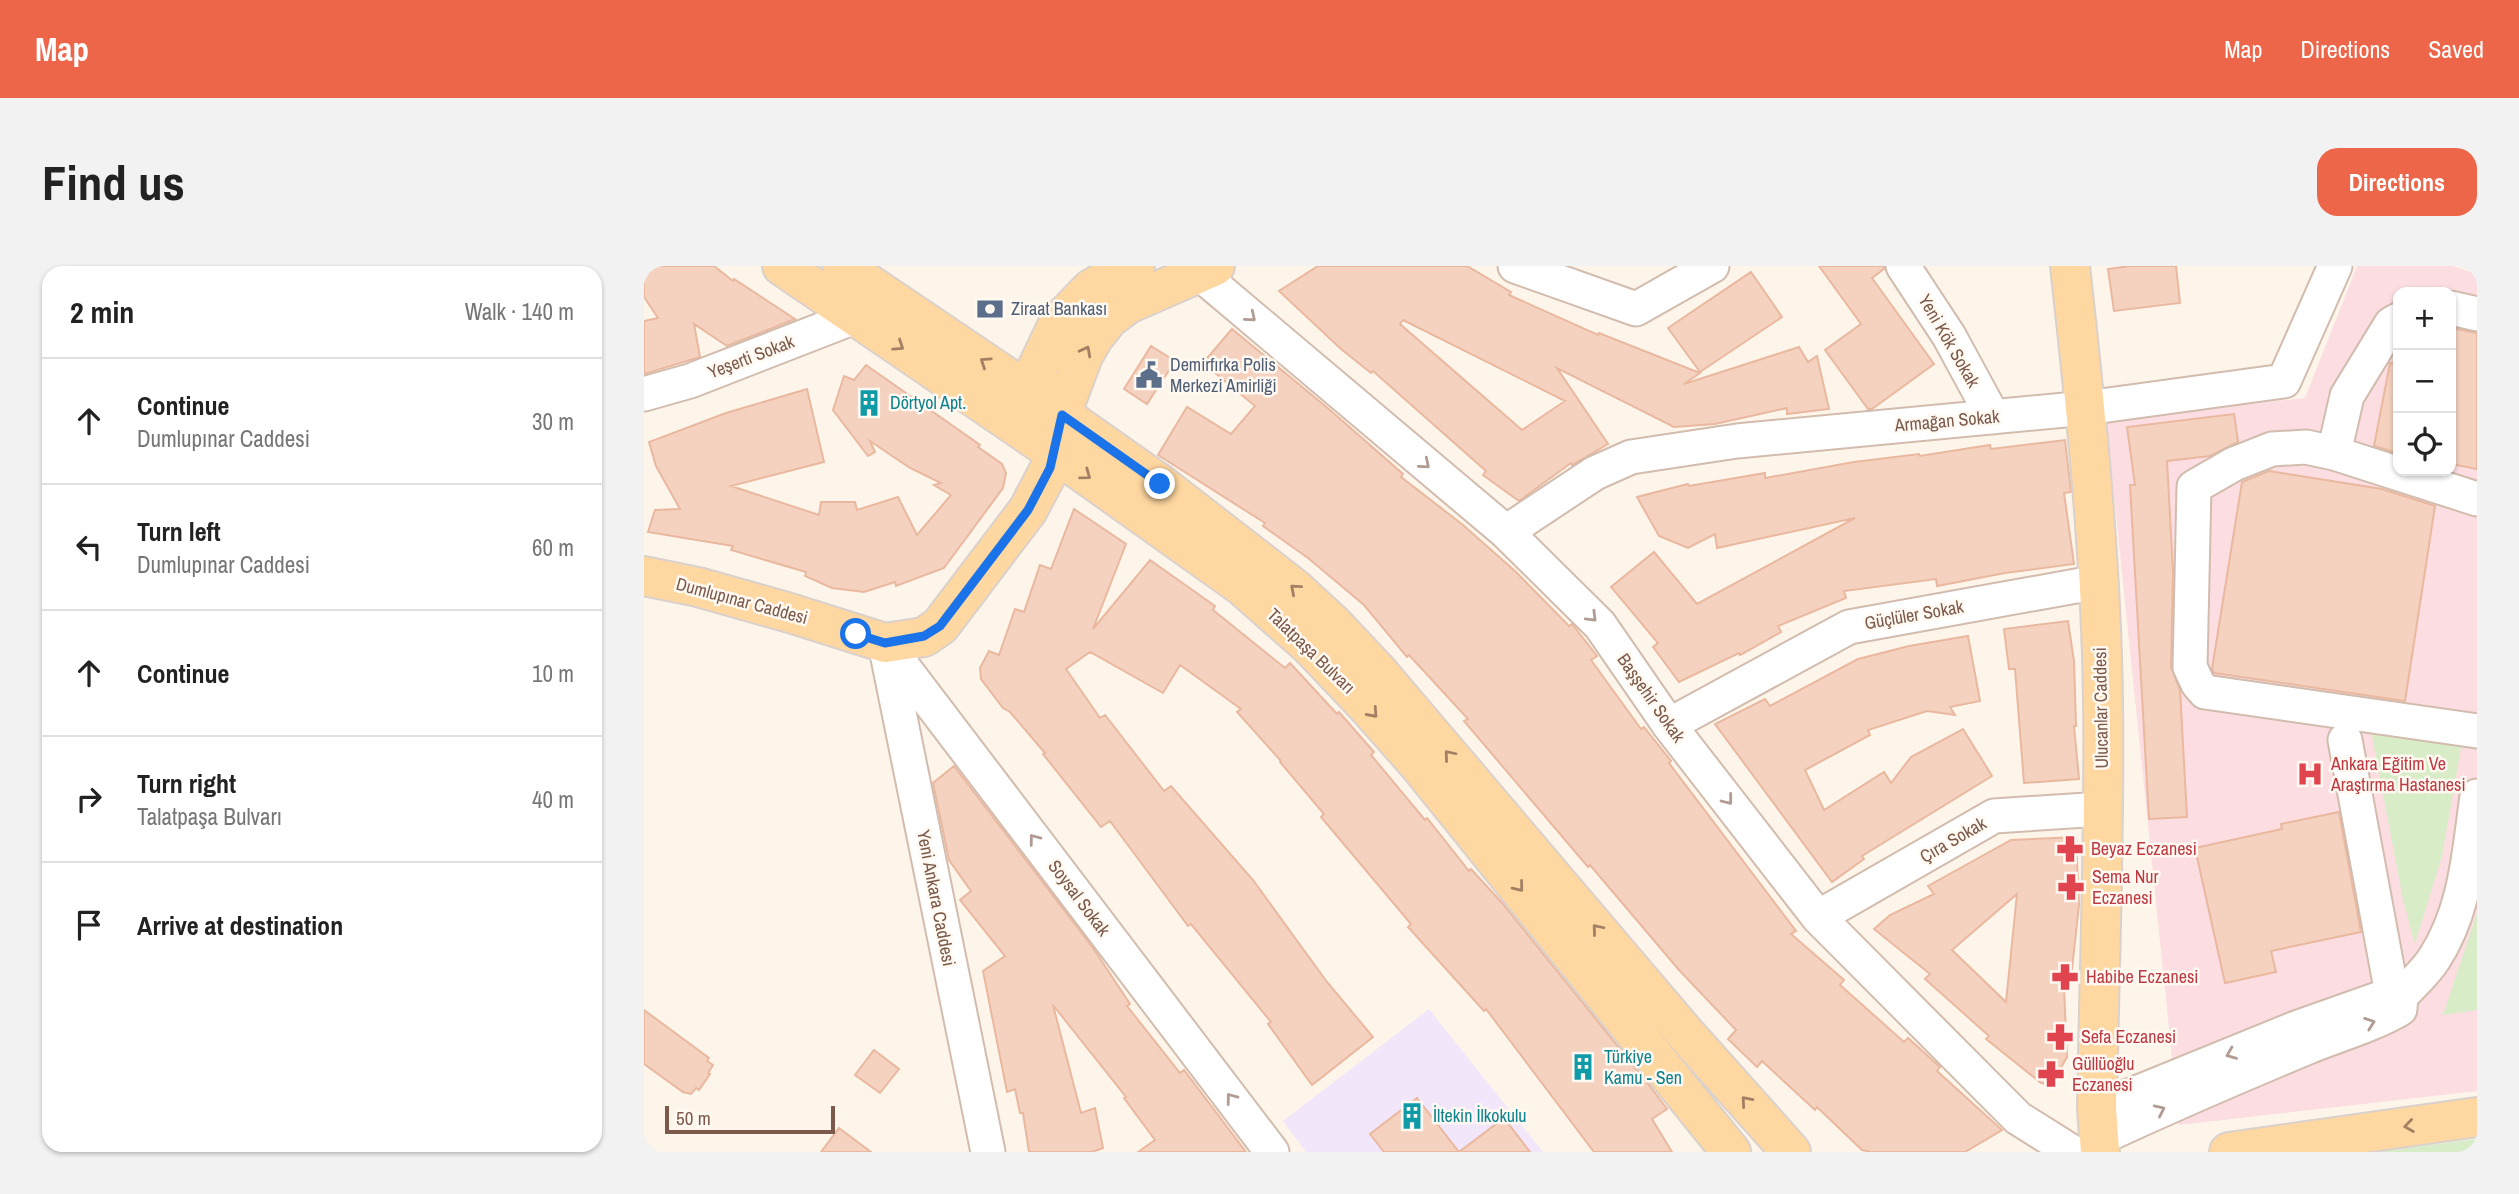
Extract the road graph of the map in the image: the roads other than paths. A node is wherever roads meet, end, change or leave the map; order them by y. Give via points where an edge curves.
1 (782, 266) edge
2 (842, 266) edge
3 (1135, 266) edge
4 (1515, 266) edge
5 (1712, 266) edge
6 (1903, 266) edge
7 (2070, 266) edge
8 (2335, 266) edge
9 (1207, 269) edge
10 (2456, 309) edge
11 (2477, 314) edge
12 (856, 316) junction
13 (2393, 323) edge
14 (644, 394) edge
15 (1048, 405) junction
16 (2086, 408) junction
17 (1993, 417) junction
18 (1042, 444) junction
19 (2334, 453) junction
20 (2477, 499) edge
21 (1506, 532) junction
22 (644, 576) edge
23 (2098, 582) junction
24 (885, 643) junction
25 (1670, 725) junction
26 (2477, 731) edge
27 (2344, 740) dead end
28 (2477, 796) edge
29 (2102, 809) junction
30 (1818, 917) junction
31 (2466, 920) edge
32 (2397, 995) junction
33 (2477, 1117) edge
34 (2092, 1138) edge
35 (988, 1152) edge
36 (1272, 1152) edge
37 (1731, 1152) edge
38 (1791, 1152) edge
39 (2229, 1152) edge

1 - 12 main road, Talatpaşa Bulvarı
15 -> 2 main road, Talatpaşa Bulvarı
3 - 15 main road via 1091,289 1059,322 1037,368
4 - 5 street via 1636,309
6 - 17 street, Yeni Kök Sokak via 1949,336
7 - 16 main road, Ulucanlar Caddesi
8 - 16 street, Armağan Sokak via 2284,381
15 -> 9 main road via 1109,318 1128,304
9 -> 21 street, Başşehir Sokak
10 - 11 street
12 - 14 street, Yeşerti Sokak via 690,381
12 -> 18 main road, Talatpaşa Bulvarı
13 - 19 street via 2347,396
15 - 18 main road, Dumlupınar Caddesi
38 -> 15 main road, Talatpaşa Bulvarı via 1333,624 1255,556
16 - 17 street, Armağan Sokak
16 - 23 main road, Ulucanlar Caddesi
17 - 21 street, Armağan Sokak via 1750,440 1631,457 1595,473
18 - 24 main road, Dumlupınar Caddesi via 1028,510 940,626 924,636
18 -> 37 main road, Talatpaşa Bulvarı via 1242,586 1317,654 1420,766
19 - 20 street
19 - 26 street via 2306,447 2272,449 2194,487 2190,667 2198,684 2205,692
21 -> 25 street, Başşehir Sokak via 1600,625
22 - 24 main road, Dumlupınar Caddesi via 790,612
23 - 25 street, Güçlüler Sokak via 1849,627
23 - 29 main road, Ulucanlar Caddesi
24 - 35 street, Yeni Ankara Caddesi
36 -> 24 street, Soysal Sokak
25 -> 30 street, Başşehir Sokak
27 - 32 street
28 - 31 street via 2462,899
29 - 30 street, Çıra Sokak via 1994,816
29 - 34 main road, Ulucanlar Caddesi
30 - 34 street, Başşehir Sokak via 2018,1118
31 - 32 street
32 - 34 street via 2400,1009 2385,1018
33 -> 39 main road

